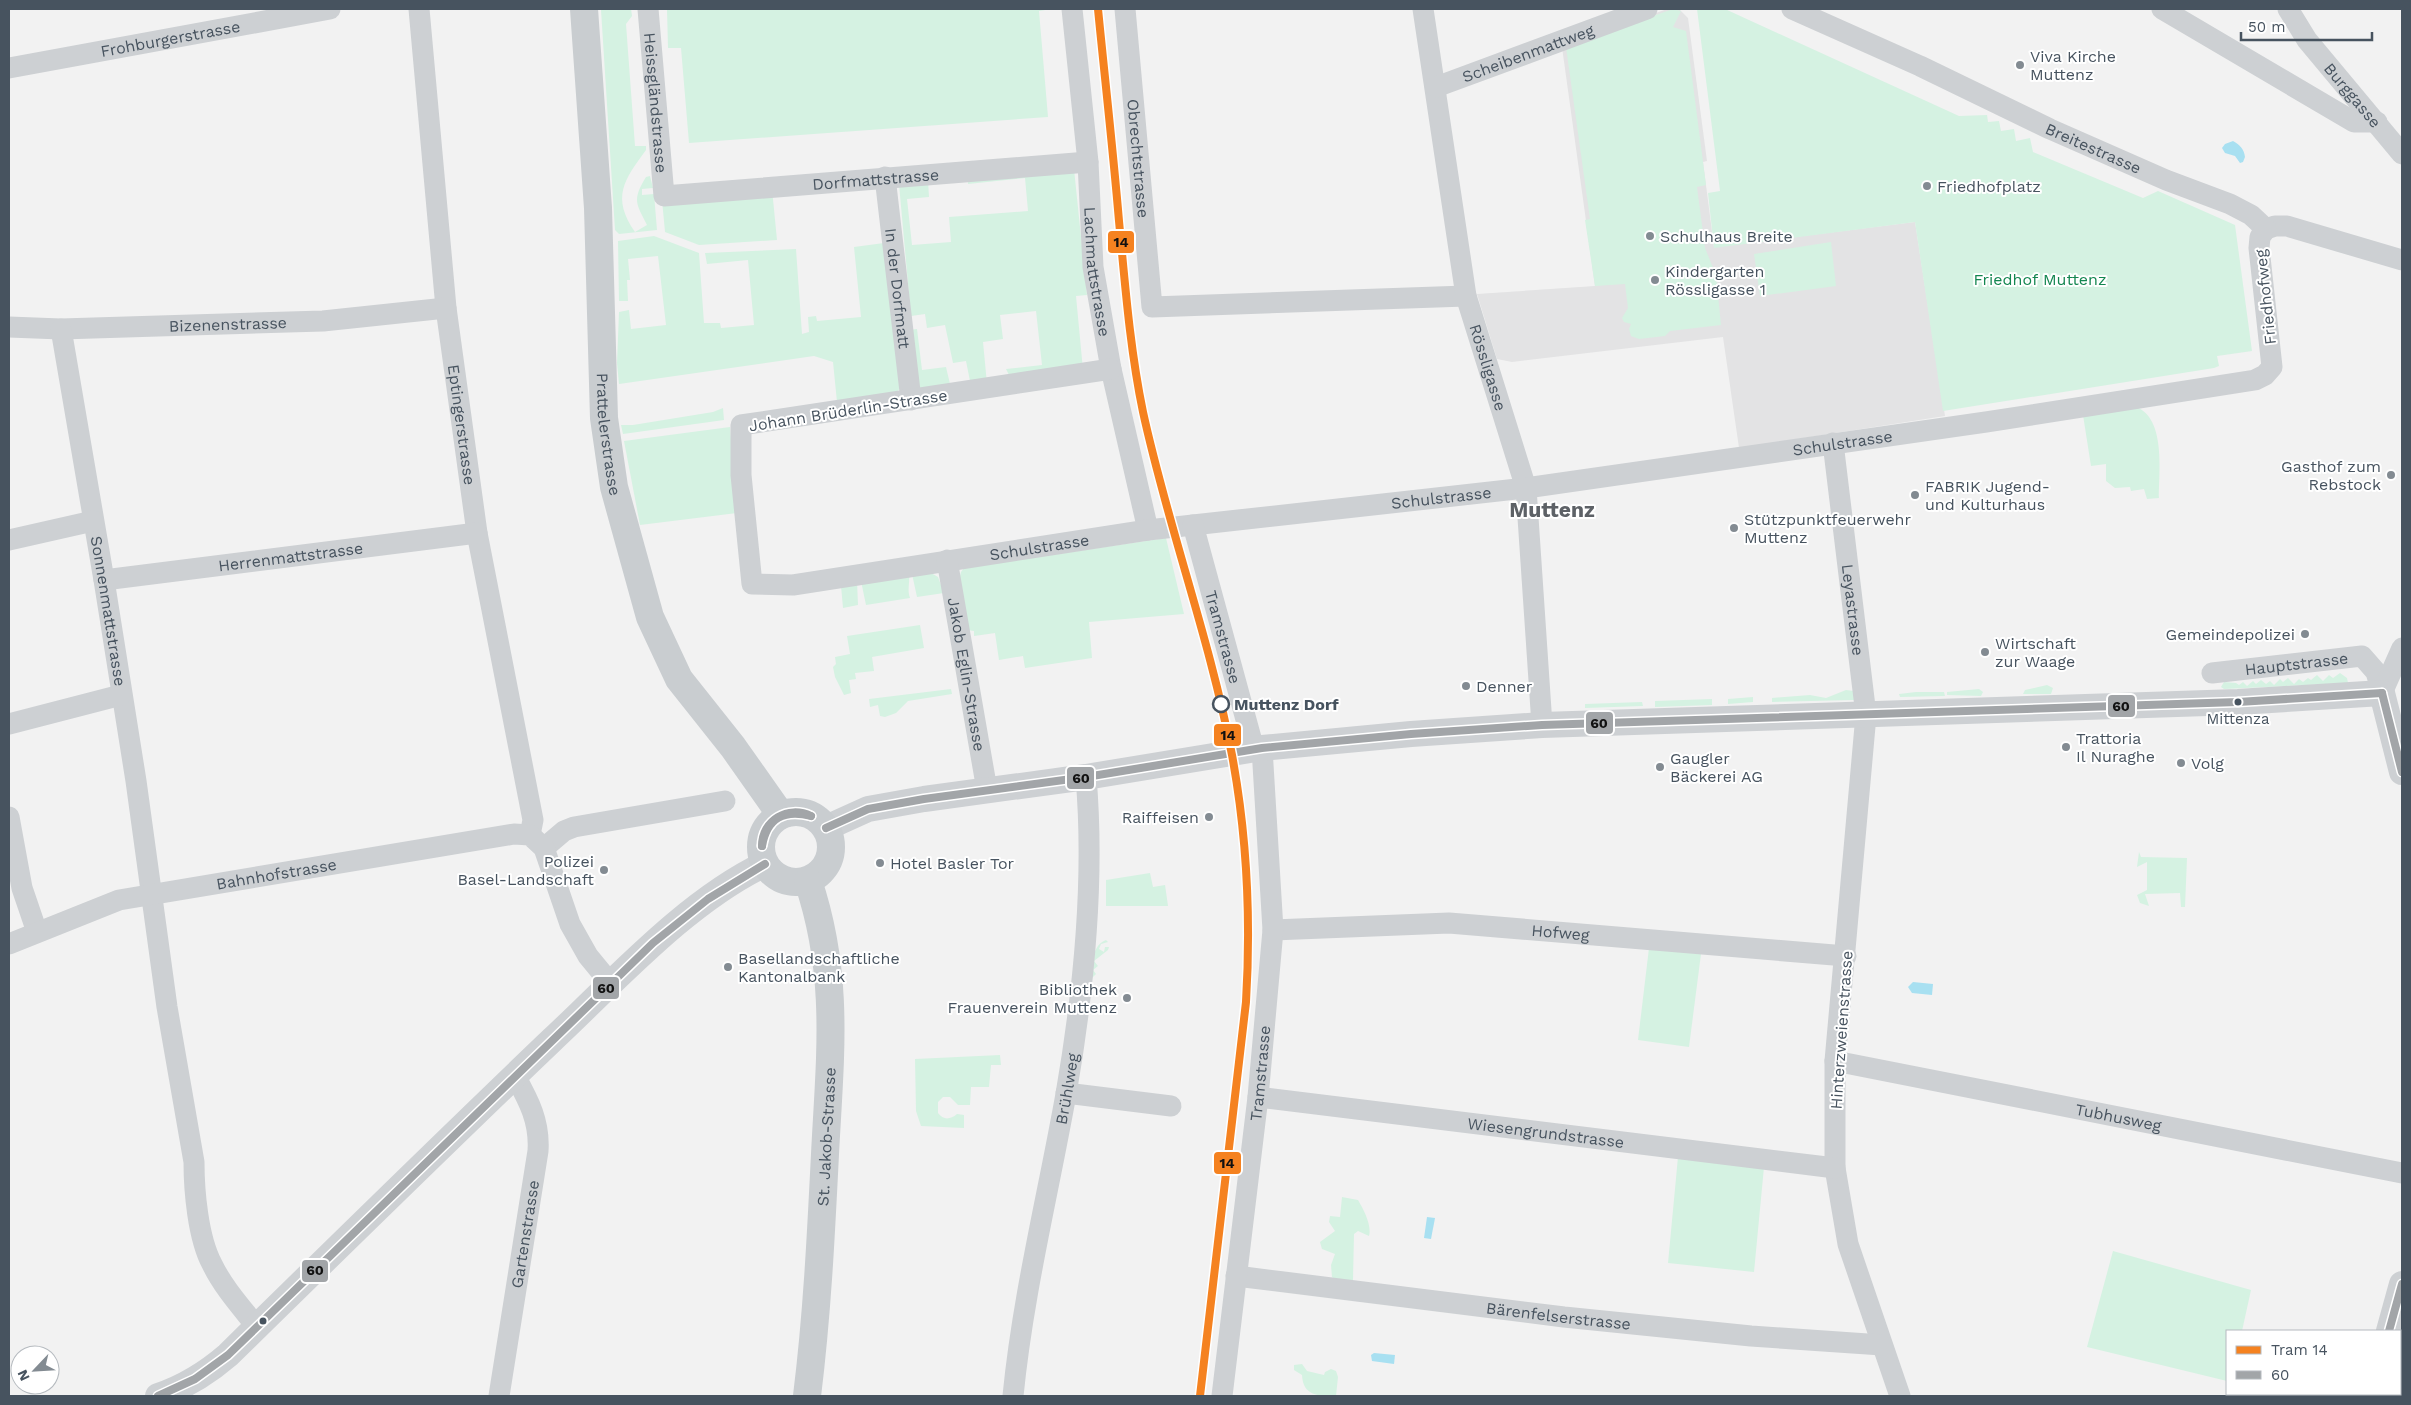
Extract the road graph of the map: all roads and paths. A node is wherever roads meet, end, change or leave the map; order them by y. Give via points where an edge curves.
1 (330, 9) edge
2 (419, 9) edge
3 (584, 9) edge
4 (648, 9) edge
5 (1072, 9) edge
6 (1125, 9) edge
7 (1423, 9) edge
8 (1647, 9) edge
9 (1792, 9) edge
10 (2162, 9) edge
11 (2288, 9) edge
12 (9, 68) edge
13 (1436, 87) junction
14 (2377, 122) junction
15 (2402, 154) edge
16 (1088, 162) junction
17 (885, 177) junction
18 (664, 196) joint
19 (2266, 229) junction
20 (2402, 260) edge
21 (1466, 296) junction
22 (446, 308) junction
23 (9, 327) edge
24 (61, 329) junction
25 (2272, 367) joint
26 (1111, 370) junction
27 (911, 400) junction
28 (1833, 443) junction
29 (1526, 488) junction
30 (93, 521) junction
31 (1193, 525) junction
32 (1148, 530) junction
33 (477, 532) junction
34 (9, 540) edge
35 (948, 560) junction
36 (104, 580) junction
37 (752, 584) joint
38 (2402, 648) edge
39 (2212, 673) dead end
40 (2392, 688) edge
41 (121, 695) junction
42 (1866, 715) junction
43 (9, 724) edge
44 (1542, 725) junction
45 (1258, 748) junction
46 (2402, 772) edge
47 (1086, 777) junction
48 (986, 790) junction
49 (725, 801) dead end
50 (781, 815) junction
51 (9, 817) edge
52 (826, 828) junction
53 (537, 842) junction
54 (765, 864) junction
55 (808, 880) junction
56 (151, 894) junction
57 (1273, 930) junction
58 (37, 932) junction
59 (9, 944) edge
60 (1846, 956) junction
61 (611, 984) junction
62 (1835, 1061) junction
63 (515, 1076) junction
64 (1066, 1094) junction
65 (1258, 1097) junction
66 (1170, 1106) dead end
67 (1835, 1168) junction
68 (2402, 1174) edge
69 (1236, 1276) junction
70 (2402, 1284) edge
71 (257, 1326) junction
72 (2390, 1330) edge
73 (1882, 1344) junction
74 (173, 1394) edge
75 (499, 1396) edge
76 (807, 1396) edge
77 (1012, 1396) edge
78 (1222, 1396) edge
79 (1900, 1396) edge

1 - 12 street, Frohburgerstrasse
2 - 22 street, Eptingerstrasse
3 - 50 main road, Prattelerstrasse via 598,208 604,418 616,496 650,617 679,679
4 - 18 street, Heissgländstrasse
5 - 16 street, Lachmattstrasse
6 - 21 street, Obrechtstrasse via 1152,308
7 - 13 street, Rössligasse
8 - 13 street, Scheibenmattweg
9 - 19 street, Breitestrasse via 2050,129 2230,204 2251,215
10 - 14 street via 2354,122
11 - 14 street, Burggasse via 2307,40
13 - 21 street, Rössligasse
14 - 15 street, Burggasse
16 - 17 street, Dorfmattstrasse
16 - 26 street, Lachmattstrasse via 1093,267
17 - 18 street, Dorfmattstrasse
17 - 27 street, In der Dorfmatt
19 - 20 street via 2287,226
19 - 25 street, Friedhofweg via 2260,237 2259,248
21 - 29 street, Rössligasse
22 - 24 street, Bizenenstrasse via 324,321
22 - 33 street, Eptingerstrasse
23 - 24 street, Bizenenstrasse
24 - 30 street, Sonnenmattstrasse
25 - 28 street, Schulstrasse via 2255,380
26 - 27 street, Johann Brüderlin-Strasse
26 - 32 street, Lachmattstrasse
27 - 37 street, Johann Brüderlin-Strasse via 741,425 740,475
28 - 29 street, Schulstrasse
28 - 42 street, Leyastrasse
29 - 31 street, Schulstrasse
29 - 44 street, Rössligasse
30 - 34 street
30 - 36 street, Sonnenmattstrasse
31 - 32 street, Schulstrasse
31 - 45 street, Tramstrasse
32 - 35 street, Schulstrasse
33 - 36 street, Herrenmattstrasse
33 - 53 street, Eptingerstrasse
35 - 37 street, Schulstrasse via 793,585
35 - 48 street, Jakob Eglin-Strasse
36 - 41 street, Sonnenmattstrasse
38 - 40 street
39 - 40 street, Hauptstrasse via 2362,656
40 - 42 street, Hauptstrasse via 2238,702
40 - 46 street
41 - 43 street
41 - 56 street, Sonnenmattstrasse
42 - 44 street, Hauptstrasse
42 - 60 street, Hinterzweienstrasse
44 - 45 street, Hauptstrasse
45 - 47 street, Hauptstrasse
45 - 57 street, Tramstrasse
47 - 48 street, Hauptstrasse
47 - 64 street, Brühlweg via 1090,863 1078,1014
48 - 52 street, Hauptstrasse via 868,809
49 - 53 street via 574,827
50 - 52 main road via 790,812 810,815
50 - 54 main road via 768,826 761,842
51 - 58 street via 22,888
52 - 55 main road via 830,838 829,859 824,868
53 - 56 street, Bahnhofstrasse via 504,835
53 - 61 street via 570,924 588,956
54 - 55 main road via 771,872 788,882
54 - 61 street via 741,876 685,917
55 - 76 main road, St. Jakob-Strasse via 822,926 830,980 832,1029 817,1312
56 - 58 street, Bahnhofstrasse via 118,900
56 - 71 street, Sonnenmattstrasse via 194,1162 202,1232 211,1263
57 - 60 street, Hofweg via 1449,923
57 - 65 street, Tramstrasse
58 - 59 street, Bahnhofstrasse
60 - 62 street, Hinterzweienstrasse
61 - 63 street
62 - 67 street, Hinterzweienstrasse
62 - 68 street, Tubhusweg
63 - 71 street
63 - 75 street, Gartenstrasse via 536,1116 539,1133
64 - 66 street
64 - 77 street, Brühlweg via 1020,1331
65 - 67 street, Wiesengrundstrasse
65 - 69 street, Tramstrasse
67 - 73 street, Hinterzweienstrasse via 1848,1244
69 - 73 street, Bärenfelserstrasse via 1564,1317 1751,1336
69 - 78 street, Tramstrasse
70 - 72 street
71 - 74 street via 209,1372
73 - 79 street, Hinterzweienstrasse

